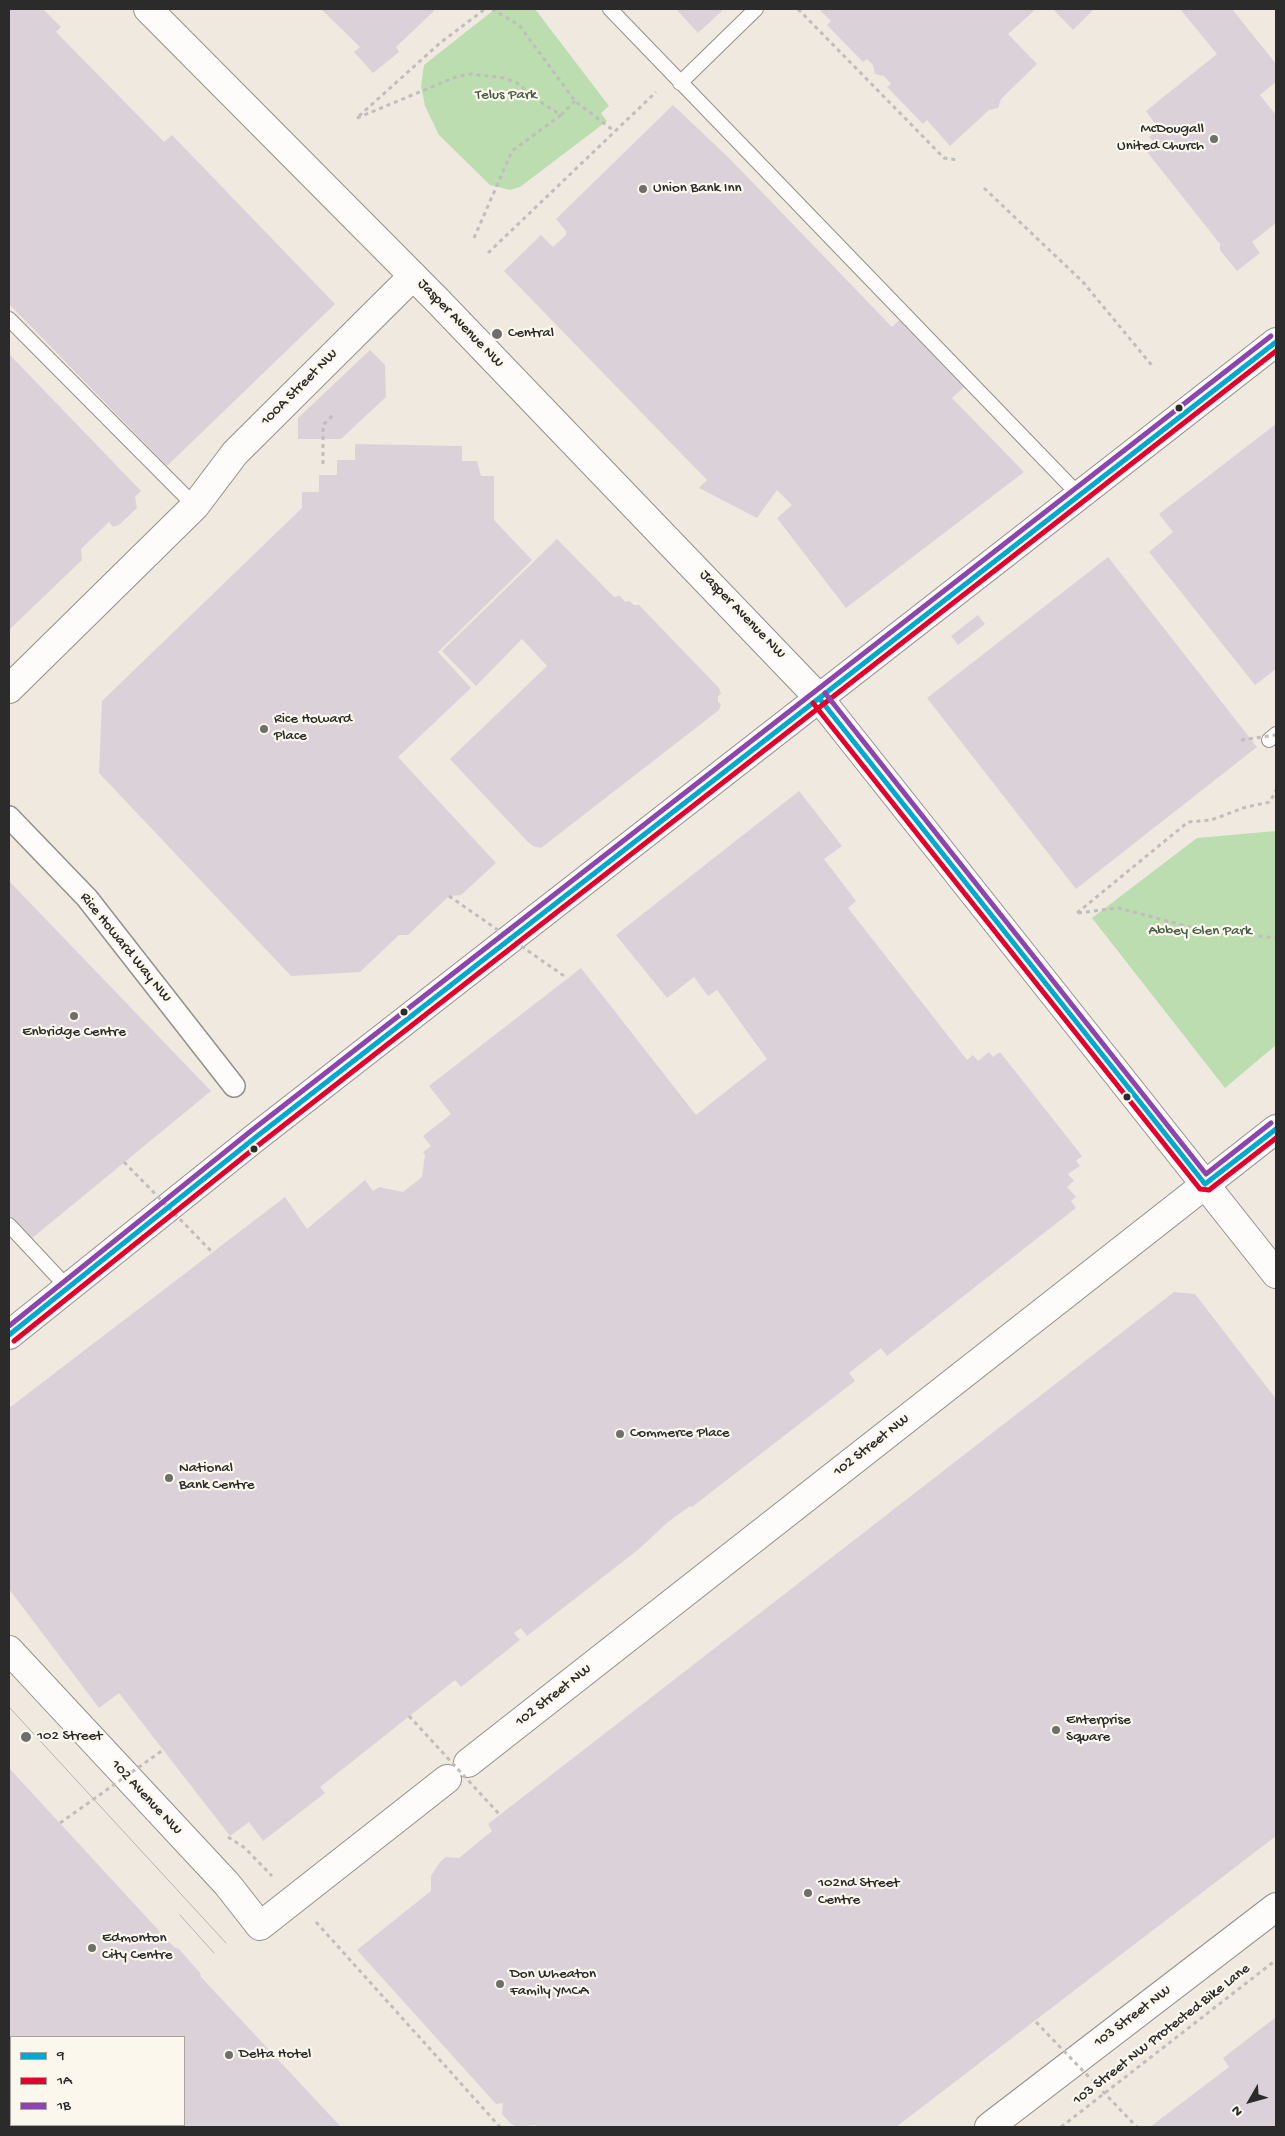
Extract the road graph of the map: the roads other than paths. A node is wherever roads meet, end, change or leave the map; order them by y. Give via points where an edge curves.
1 (148, 9) edge
2 (610, 9) edge
3 (756, 9) edge
4 (680, 83) junction
5 (413, 276) junction
6 (9, 319) edge
7 (1276, 342) edge
8 (1079, 495) junction
9 (195, 506) junction
10 (9, 689) edge
11 (819, 698) junction
12 (9, 817) edge
13 (234, 1086) dead end
14 (1276, 1129) edge
15 (1205, 1184) junction
16 (9, 1225) edge
17 (1276, 1274) edge
18 (68, 1288) junction
19 (9, 1335) edge
20 (9, 1650) edge
21 (468, 1763) dead end
22 (447, 1779) dead end
23 (1276, 1907) edge
24 (989, 2127) edge

1 - 5 main road, Jasper Avenue NW
2 - 4 lane
3 - 4 lane
4 - 8 lane
5 - 9 main road, 100A Street NW via 235,453
5 - 11 main road, Jasper Avenue NW
6 - 9 lane
7 - 8 main road
8 - 11 main road
9 - 10 main road
11 - 15 main road, Jasper Avenue NW
11 - 18 main road via 256,1137
12 - 13 street, Rice Howard Way NW via 87,898
14 - 15 main road, 102 Street NW
15 - 17 main road, Jasper Avenue NW
15 - 21 main road, 102 Street NW
16 - 18 lane
18 - 19 main road
20 - 22 main road, 102 Avenue NW via 227,1884 260,1926
23 - 24 main road, 103 Street NW

